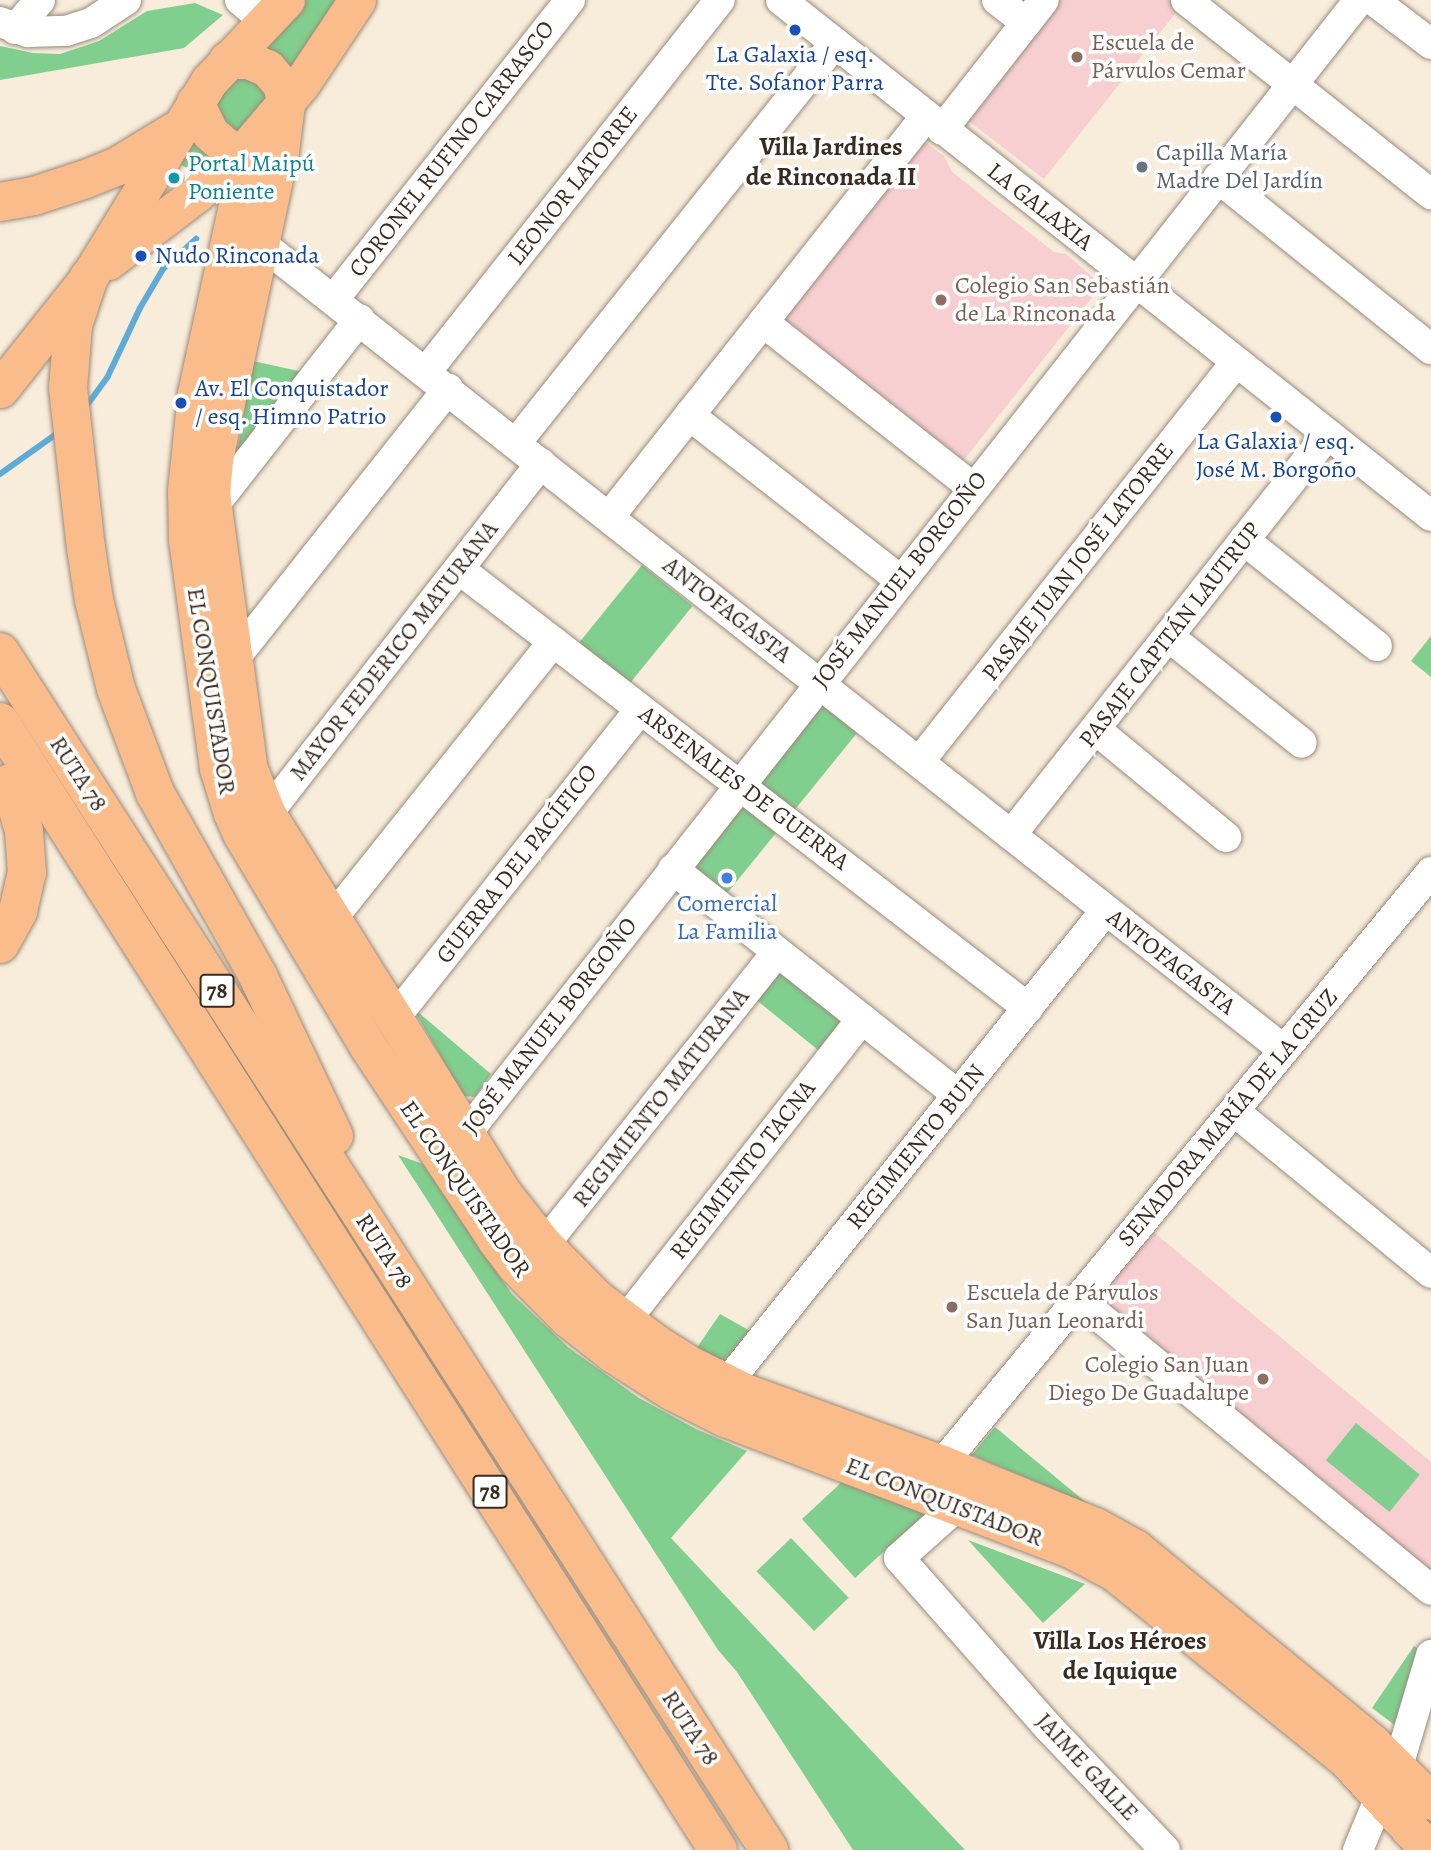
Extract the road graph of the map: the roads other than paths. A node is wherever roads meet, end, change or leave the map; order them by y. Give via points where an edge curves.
1 (40, 0) edge
2 (126, 0) edge
3 (357, 0) edge
4 (570, 0) edge
5 (720, 0) edge
6 (781, 0) edge
7 (997, 0) edge
8 (1186, 0) edge
9 (1359, 0) edge
10 (1373, 0) edge
11 (263, 7) edge
12 (1035, 11) edge
13 (8, 26) edge
14 (835, 43) junction
15 (1431, 44) edge
16 (227, 60) junction
17 (1292, 85) junction
18 (286, 104) junction
19 (186, 116) junction
20 (934, 123) junction
21 (239, 157) junction
22 (1218, 178) junction
23 (196, 194) junction
24 (1431, 194) edge
25 (0, 202) edge
26 (248, 233) junction
27 (89, 277) junction
28 (1135, 282) junction
29 (334, 299) junction
30 (360, 319) junction
31 (763, 322) junction
32 (1431, 349) edge
33 (1236, 362) junction
34 (437, 380) junction
35 (0, 388) edge
36 (689, 415) junction
37 (1328, 434) junction
38 (516, 443) junction
39 (541, 463) junction
40 (973, 488) junction
41 (211, 509) junction
42 (1431, 516) edge
43 (609, 517) junction
44 (1244, 540) junction
45 (459, 569) junction
46 (900, 580) junction
47 (1168, 636) junction
48 (553, 642) junction
49 (1377, 646) dead end
50 (0, 652) edge
51 (234, 659) junction
52 (819, 683) junction
53 (640, 709) junction
54 (0, 722) edge
55 (1095, 729) junction
56 (1302, 743) dead end
57 (919, 762) junction
58 (5, 775) edge
59 (738, 785) junction
60 (254, 824) junction
61 (1012, 835) junction
62 (1226, 837) dead end
63 (673, 869) junction
64 (1431, 872) edge
65 (1106, 910) junction
66 (331, 920) junction
67 (0, 944) edge
68 (777, 952) junction
69 (1028, 1008) junction
70 (862, 1019) junction
71 (393, 1020) junction
72 (1284, 1051) junction
73 (958, 1095) junction
74 (1234, 1111) junction
75 (454, 1148) junction
76 (544, 1245) junction
77 (1431, 1273) edge
78 (358, 1281) junction
79 (1078, 1299) junction
80 (625, 1321) junction
81 (434, 1331) junction
82 (727, 1383) junction
83 (942, 1464) junction
84 (943, 1503) junction
85 (1431, 1590) edge
86 (1431, 1655) edge
87 (1390, 1781) junction
88 (1431, 1801) edge
89 (718, 1850) edge
90 (769, 1850) edge
91 (1165, 1850) edge
92 (1358, 1850) edge
93 (1429, 1850) edge

1 - 13 street
2 - 13 street via 78,28 40,33
3 - 18 main road
4 - 29 street, CORONEL RUFINO CARRASCO
5 - 34 street, LEONOR LATORRE
6 - 14 street, LA GALAXIA
7 - 12 street
8 - 17 street
9 - 17 street, JOSÉ MANUEL BORGOÑO
10 - 15 street
11 - 16 main road
12 - 20 street
14 - 20 street, LA GALAXIA
14 - 38 street
16 - 18 main road via 248,60 267,68 281,83
16 - 19 main road
17 - 22 street, JOSÉ MANUEL BORGOÑO
17 - 24 street
18 - 21 main road
18 - 26 main road, EL CONQUISTADOR via 281,151
19 - 21 main road
19 - 25 highway via 118,166 34,196
19 - 27 main road
20 - 28 street, LA GALAXIA
20 - 31 street
21 - 23 main road
21 - 26 main road, EL CONQUISTADOR via 239,196
22 - 28 street, JOSÉ MANUEL BORGOÑO
22 - 32 street
23 - 26 main road via 219,205
23 - 27 main road
26 - 29 street, ANTOFAGASTA
26 - 41 main road, EL CONQUISTADOR via 214,460
26 - 60 main road, EL CONQUISTADOR via 196,394 186,491 187,540 218,768 232,813
27 - 35 main road
27 - 81 highway via 73,325 68,388 94,600 127,726 170,824 257,976
28 - 33 street, LA GALAXIA
28 - 40 street, JOSÉ MANUEL BORGOÑO
29 - 30 street, ANTOFAGASTA
30 - 34 street, ANTOFAGASTA
30 - 41 street
31 - 36 street
31 - 40 street
33 - 37 street, LA GALAXIA
33 - 57 street, PASAJE JUAN JOSÉ LATORRE
34 - 38 street, ANTOFAGASTA
34 - 51 street, LEONOR LATORRE
36 - 43 street
36 - 46 street
37 - 42 street, LA GALAXIA
37 - 44 street, PASAJE CAPITÁN LAUTRUP
38 - 39 street, ANTOFAGASTA
39 - 43 street, ANTOFAGASTA
39 - 45 street, MAYOR FEDERICO MATURANA
40 - 46 street, JOSÉ MANUEL BORGOÑO
41 - 51 main road, EL CONQUISTADOR
43 - 52 street, ANTOFAGASTA
44 - 47 street, PASAJE CAPITÁN LAUTRUP
44 - 49 street
45 - 48 street, ARSENALES DE GUERRA
45 - 60 street, MAYOR FEDERICO MATURANA
46 - 52 street, JOSÉ MANUEL BORGOÑO
47 - 55 street, PASAJE CAPITÁN LAUTRUP
47 - 56 street
48 - 53 street, ARSENALES DE GUERRA
48 - 66 street
50 - 81 highway, RUTA 78 / 78
51 - 60 main road, EL CONQUISTADOR
52 - 57 street, ANTOFAGASTA
52 - 59 street, JOSÉ MANUEL BORGOÑO
53 - 59 street, ARSENALES DE GUERRA
53 - 71 street, GUERRA DEL PACÍFICO
54 - 78 highway, RUTA 78 / 78
55 - 61 street, PASAJE CAPITÁN LAUTRUP
55 - 62 street
57 - 61 street, ANTOFAGASTA
58 - 67 highway via 24,831 27,873 18,911
58 - 78 highway via 236,1125 293,1204
59 - 63 street, JOSÉ MANUEL BORGOÑO
59 - 69 street, ARSENALES DE GUERRA
60 - 66 main road, EL CONQUISTADOR
60 - 75 main road, EL CONQUISTADOR via 367,1045
61 - 65 street, ANTOFAGASTA
63 - 68 street
63 - 75 street, JOSÉ MANUEL BORGOÑO
64 - 72 street, SENADORA MARÍA DE LA CRUZ
65 - 69 street, REGIMIENTO BUIN
65 - 72 street, ANTOFAGASTA
66 - 71 main road, EL CONQUISTADOR
68 - 70 street
68 - 76 street, REGIMIENTO MATURANA
69 - 73 street, REGIMIENTO BUIN
70 - 73 street
70 - 80 street, REGIMIENTO TACNA
71 - 75 main road, EL CONQUISTADOR
72 - 74 street, SENADORA MARÍA DE LA CRUZ
73 - 82 street, REGIMIENTO BUIN
74 - 77 street
74 - 79 street, SENADORA MARÍA DE LA CRUZ
75 - 76 main road, EL CONQUISTADOR via 502,1192
75 - 84 main road, EL CONQUISTADOR via 515,1265 567,1318 613,1354 725,1418
76 - 80 main road, EL CONQUISTADOR
78 - 89 highway, RUTA 78 / 78
79 - 83 street, SENADORA MARÍA DE LA CRUZ
79 - 85 street
80 - 82 main road, EL CONQUISTADOR via 657,1345
81 - 90 highway, RUTA 78 / 78
82 - 83 main road, EL CONQUISTADOR
83 - 84 street, SENADORA MARÍA DE LA CRUZ
83 - 87 main road, EL CONQUISTADOR via 1095,1526 1135,1548
84 - 87 main road, EL CONQUISTADOR via 1072,1550 1114,1572 1347,1760
84 - 91 street, JAIME GALLE via 900,1558 1049,1728
86 - 87 street
87 - 88 main road, EL CONQUISTADOR
87 - 92 street
87 - 93 main road, EL CONQUISTADOR

